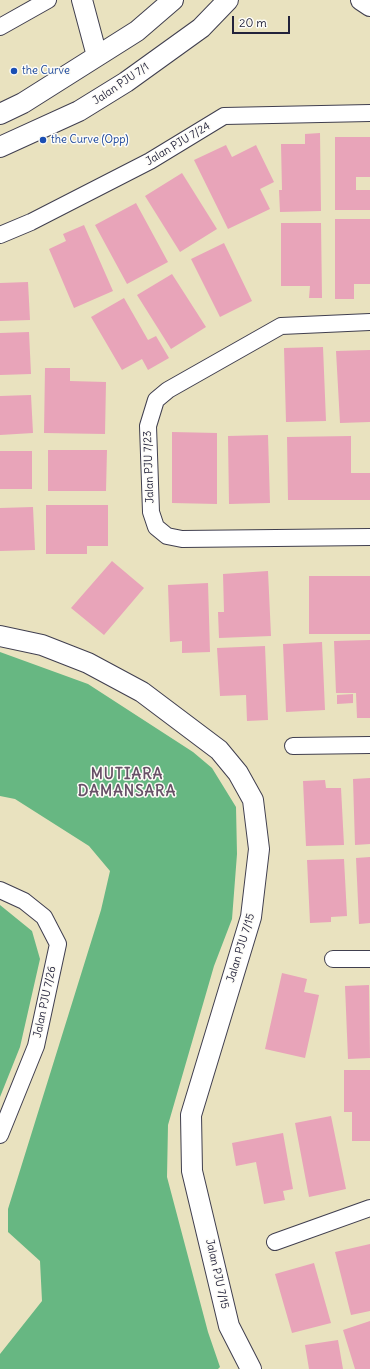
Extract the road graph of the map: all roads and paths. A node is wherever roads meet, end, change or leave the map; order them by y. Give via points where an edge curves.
1 (48, 0) edge
2 (82, 0) edge
3 (173, 0) edge
4 (228, 0) edge
5 (238, 0) edge
6 (361, 0) edge
7 (370, 6) edge
8 (0, 27) edge
9 (201, 28) junction
10 (97, 56) junction
11 (370, 113) edge
12 (0, 114) edge
13 (0, 147) edge
14 (0, 235) edge
15 (370, 322) edge
16 (370, 537) edge
17 (0, 636) edge
18 (370, 745) edge
19 (294, 746) dead end
20 (0, 890) edge
21 (333, 959) dead end
22 (370, 959) edge
23 (0, 1135) edge
24 (370, 1208) edge
25 (275, 1242) dead end
26 (251, 1369) edge

1 - 8 street
2 - 10 street
3 - 10 street via 136,31
4 - 9 street, Jalan PJU 7/1
5 - 9 street
6 - 7 street
9 - 13 street, Jalan PJU 7/1 via 126,82 79,111
10 - 12 street via 23,103
11 - 14 street, Jalan PJU 7/24 via 224,116 150,161 31,222
15 - 16 street, Jalan PJU 7/23 via 292,324 271,330 168,390 156,400 148,426 151,512 156,527 167,536 182,539
17 - 26 street, Jalan PJU 7/15 via 42,645 88,663 142,692 219,750 238,773 253,800 259,848 251,917 191,1115 192,1171 229,1326
18 - 19 street
20 - 23 street, Jalan PJU 7/26 via 24,901 44,917 58,944 36,1046
21 - 22 street
24 - 25 street

